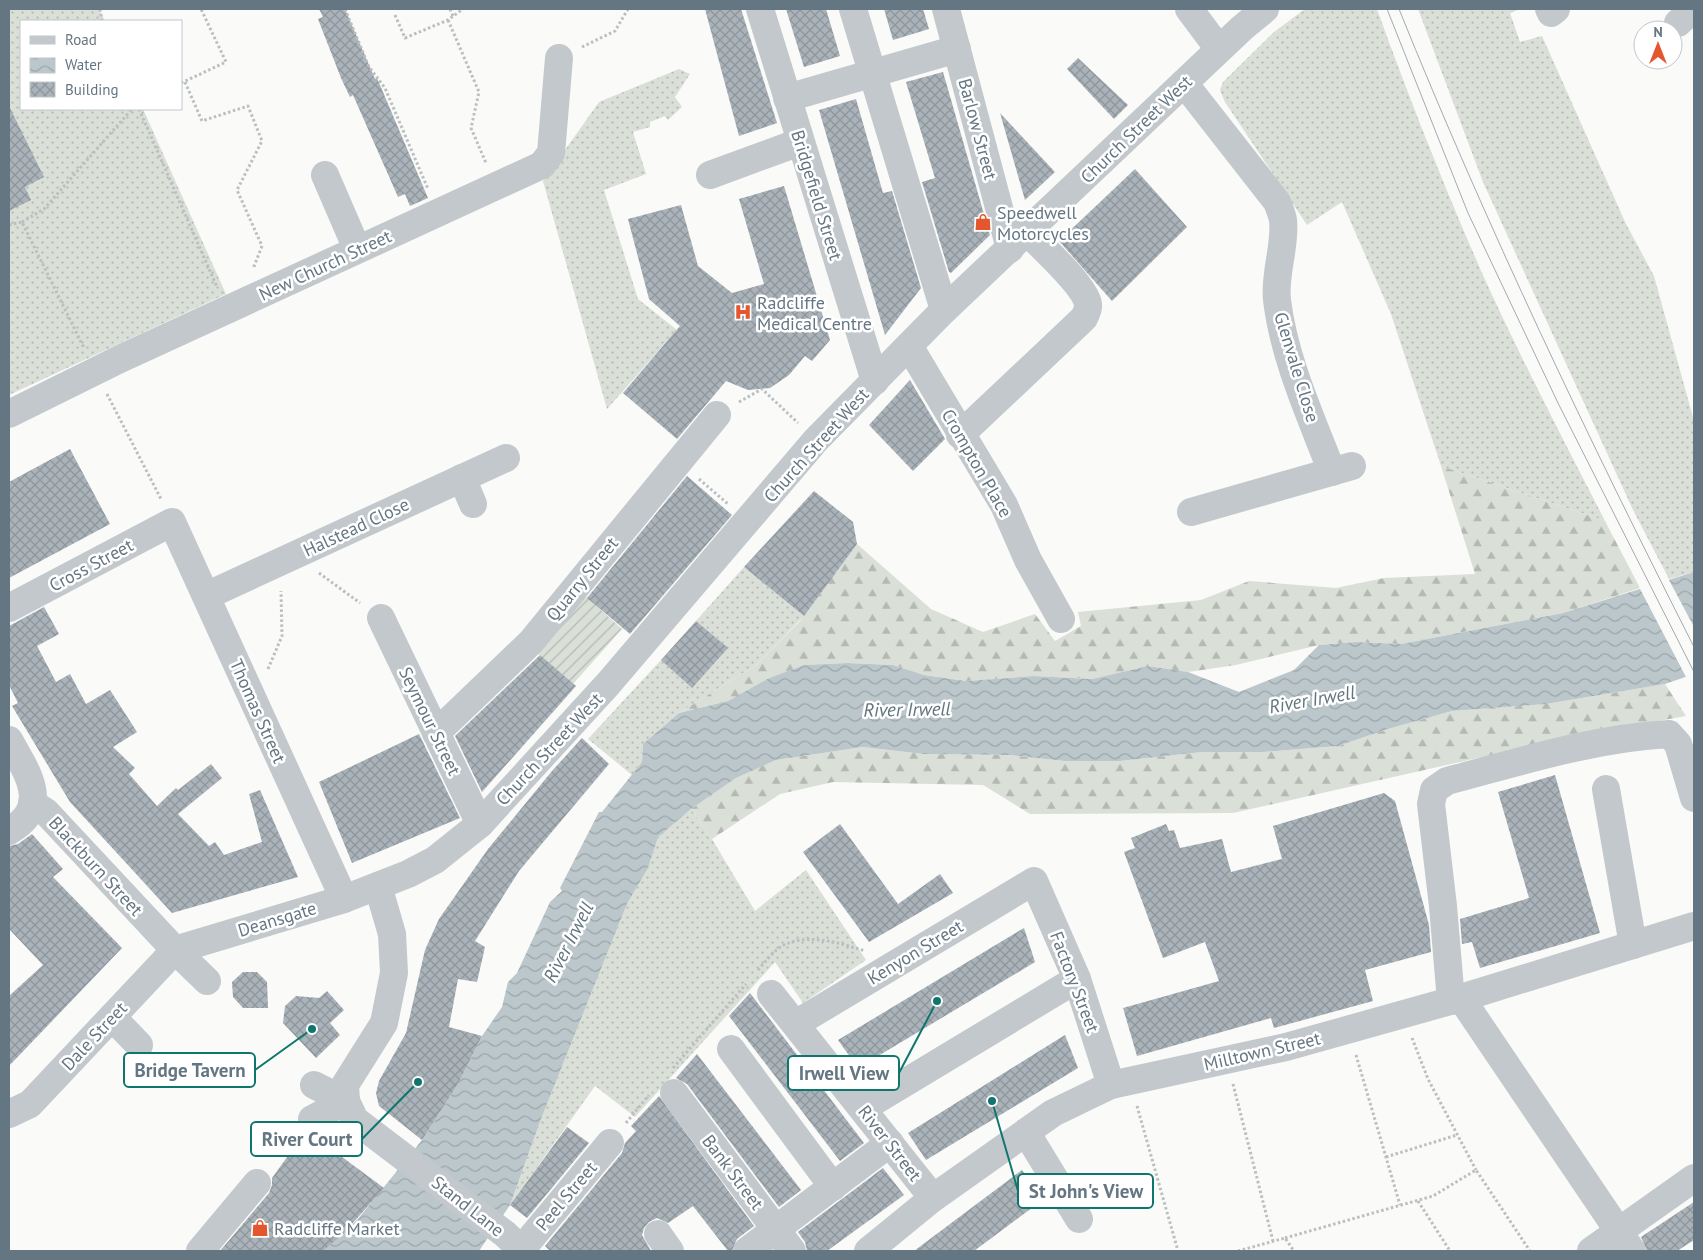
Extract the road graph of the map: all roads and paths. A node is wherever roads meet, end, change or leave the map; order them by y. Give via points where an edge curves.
1 (202, 9) edge
2 (345, 9) edge
3 (450, 9) edge
4 (463, 9) edge
5 (628, 9) edge
6 (760, 9) edge
7 (853, 9) edge
8 (946, 9) edge
9 (1189, 9) edge
10 (1265, 9) edge
11 (395, 16) dead end
12 (453, 16) junction
13 (448, 20) junction
14 (957, 48) junction
15 (1219, 49) junction
16 (559, 58) joint
17 (872, 73) junction
18 (183, 82) edge
19 (1184, 83) junction
20 (787, 98) junction
21 (131, 110) edge
22 (139, 110) edge
23 (800, 142) junction
24 (325, 175) dead end
25 (710, 175) dead end
26 (496, 186) junction
27 (438, 213) junction
28 (22, 222) junction
29 (9, 225) edge
30 (1019, 241) junction
31 (357, 249) junction
32 (235, 306) junction
33 (944, 310) junction
34 (909, 346) junction
35 (95, 371) junction
36 (875, 381) junction
37 (9, 414) edge
38 (716, 415) joint
39 (960, 435) junction
40 (816, 440) junction
41 (506, 458) dead end
42 (678, 461) junction
43 (462, 478) junction
44 (472, 504) dead end
45 (1191, 512) dead end
46 (747, 521) junction
47 (172, 522) junction
48 (287, 559) junction
49 (206, 596) junction
50 (9, 608) edge
51 (381, 618) joint
52 (1061, 619) dead end
53 (254, 702) junction
54 (436, 733) junction
55 (9, 740) edge
56 (1606, 789) dead end
57 (1694, 798) edge
58 (32, 804) junction
59 (480, 824) junction
60 (9, 831) edge
61 (1034, 881) joint
62 (378, 886) junction
63 (344, 899) junction
64 (1694, 926) edge
65 (1633, 945) junction
66 (175, 950) junction
67 (890, 967) junction
68 (1077, 979) junction
69 (206, 981) dead end
70 (757, 984) junction
71 (1456, 999) junction
72 (1403, 1014) junction
73 (112, 1017) junction
74 (797, 1024) junction
75 (1349, 1029) junction
76 (139, 1045) dead end
77 (730, 1049) dead end
78 (1227, 1060) junction
79 (1120, 1083) junction
80 (314, 1085) dead end
81 (665, 1085) junction
82 (346, 1101) junction
83 (863, 1108) junction
84 (9, 1114) edge
85 (312, 1119) dead end
86 (1026, 1132) junction
87 (1457, 1135) junction
88 (610, 1143) joint
89 (890, 1143) junction
90 (1386, 1157) junction
91 (1476, 1170) junction
92 (1694, 1178) edge
93 (257, 1183) dead end
94 (833, 1187) junction
95 (934, 1198) junction
96 (1418, 1201) junction
97 (1400, 1205) junction
98 (1079, 1219) dead end
99 (1285, 1238) junction
100 (784, 1241) edge
101 (1273, 1241) junction
102 (1626, 1242) edge
103 (506, 1247) edge
104 (200, 1251) edge
105 (747, 1251) edge
106 (868, 1251) edge
107 (1178, 1251) edge
108 (1238, 1251) edge
109 (1294, 1251) edge
110 (1450, 1251) edge
111 (1530, 1251) edge
112 (1591, 1251) edge

1 - 18 path via 226,62
2 - 27 path via 369,67 385,88
3 - 12 path
4 - 12 path
5 - 16 path via 615,30
6 - 20 street, Bridgefield Street
7 - 17 street
8 - 14 street, Barlow Street
9 - 15 street
10 - 15 street, Church Street West
11 - 13 path via 405,38
12 - 13 path
13 - 26 path via 480,92 471,128
14 - 17 street
14 - 30 street, Barlow Street
15 - 19 street, Church Street West
16 - 26 street, New Church Street via 551,153 542,165
17 - 20 street
17 - 33 street
18 - 32 path via 202,121 248,106 262,141 237,190 262,246
19 - 30 street, Church Street West
19 - 45 street, Glenvale Close via 1277,202 1283,220 1276,276 1283,330 1294,371 1342,469 1224,490
20 - 23 street, Bridgefield Street
21 - 28 path via 44,209
22 - 32 path
23 - 25 street
23 - 36 street, Bridgefield Street
24 - 31 street
26 - 27 street, New Church Street
27 - 31 street, New Church Street
28 - 29 path
28 - 35 path
30 - 33 street, Church Street West
30 - 39 street via 1082,289 1088,310 1084,318
31 - 32 street, New Church Street
32 - 35 street, New Church Street
33 - 34 street, Church Street West
34 - 36 street, Church Street West
34 - 39 street, Crompton Place
35 - 37 street, New Church Street
35 - 47 path
36 - 40 street, Church Street West
38 - 40 path via 762,389
38 - 42 street, Quarry Street
39 - 52 street, Crompton Place via 986,490 1004,505 1051,578
40 - 46 street, Church Street West
41 - 43 street, Halstead Close
42 - 46 path
42 - 54 street, Quarry Street via 531,642
43 - 44 street
43 - 48 street, Halstead Close
46 - 59 street, Church Street West via 608,684
47 - 49 street, Thomas Street
47 - 50 street, Cross Street
48 - 49 street, Halstead Close
48 - 51 path
48 - 53 path via 282,636
49 - 53 street, Thomas Street
51 - 54 street, Seymour Street
53 - 63 street, Thomas Street
54 - 59 street, Seymour Street
55 - 58 street, Blackburn Street via 32,785
56 - 65 street
57 - 71 street via 1678,744 1669,734 1565,751 1447,781 1434,790 1430,804
58 - 60 street
58 - 66 street, Blackburn Street via 46,812
59 - 62 street, Church Street West via 435,860
61 - 67 street, Kenyon Street
61 - 68 street, Factory Street
62 - 63 street, Deansgate
62 - 82 street via 392,934 394,973 384,1023 345,1084
63 - 66 street, Deansgate
64 - 65 street, Milltown Street
65 - 71 street, Milltown Street
66 - 69 street, Blackburn Street
66 - 73 street, Dale Street
67 - 70 path via 866,952 841,944 797,941 782,946
67 - 74 street, Kenyon Street
68 - 79 street, Factory Street
68 - 83 street
70 - 74 street, River Street
70 - 81 path
71 - 72 street, Milltown Street
71 - 102 street
72 - 75 street, Milltown Street
72 - 87 path via 1428,1079
73 - 76 street
73 - 84 street, Dale Street via 30,1104
74 - 83 street, River Street
75 - 78 street, Milltown Street
75 - 90 path
77 - 94 street
78 - 79 street, Milltown Street
78 - 101 path
79 - 86 street, Milltown Street via 1053,1113
79 - 107 path
80 - 82 street
81 - 88 path
81 - 100 street, Bank Street
82 - 85 street
82 - 103 street, Stand Lane via 355,1120 413,1162
83 - 89 street, River Street
86 - 95 street, Milltown Street
86 - 98 street
87 - 90 path
87 - 91 path
88 - 103 street, Peel Street
89 - 94 street
89 - 95 street, River Street
90 - 97 path
91 - 96 path via 1434,1196
91 - 111 path
92 - 102 street
93 - 104 street
94 - 100 street
95 - 106 street, Milltown Street
96 - 97 path
96 - 110 path
97 - 99 path
99 - 101 path
99 - 109 path
100 - 105 street
101 - 108 path
102 - 112 street

